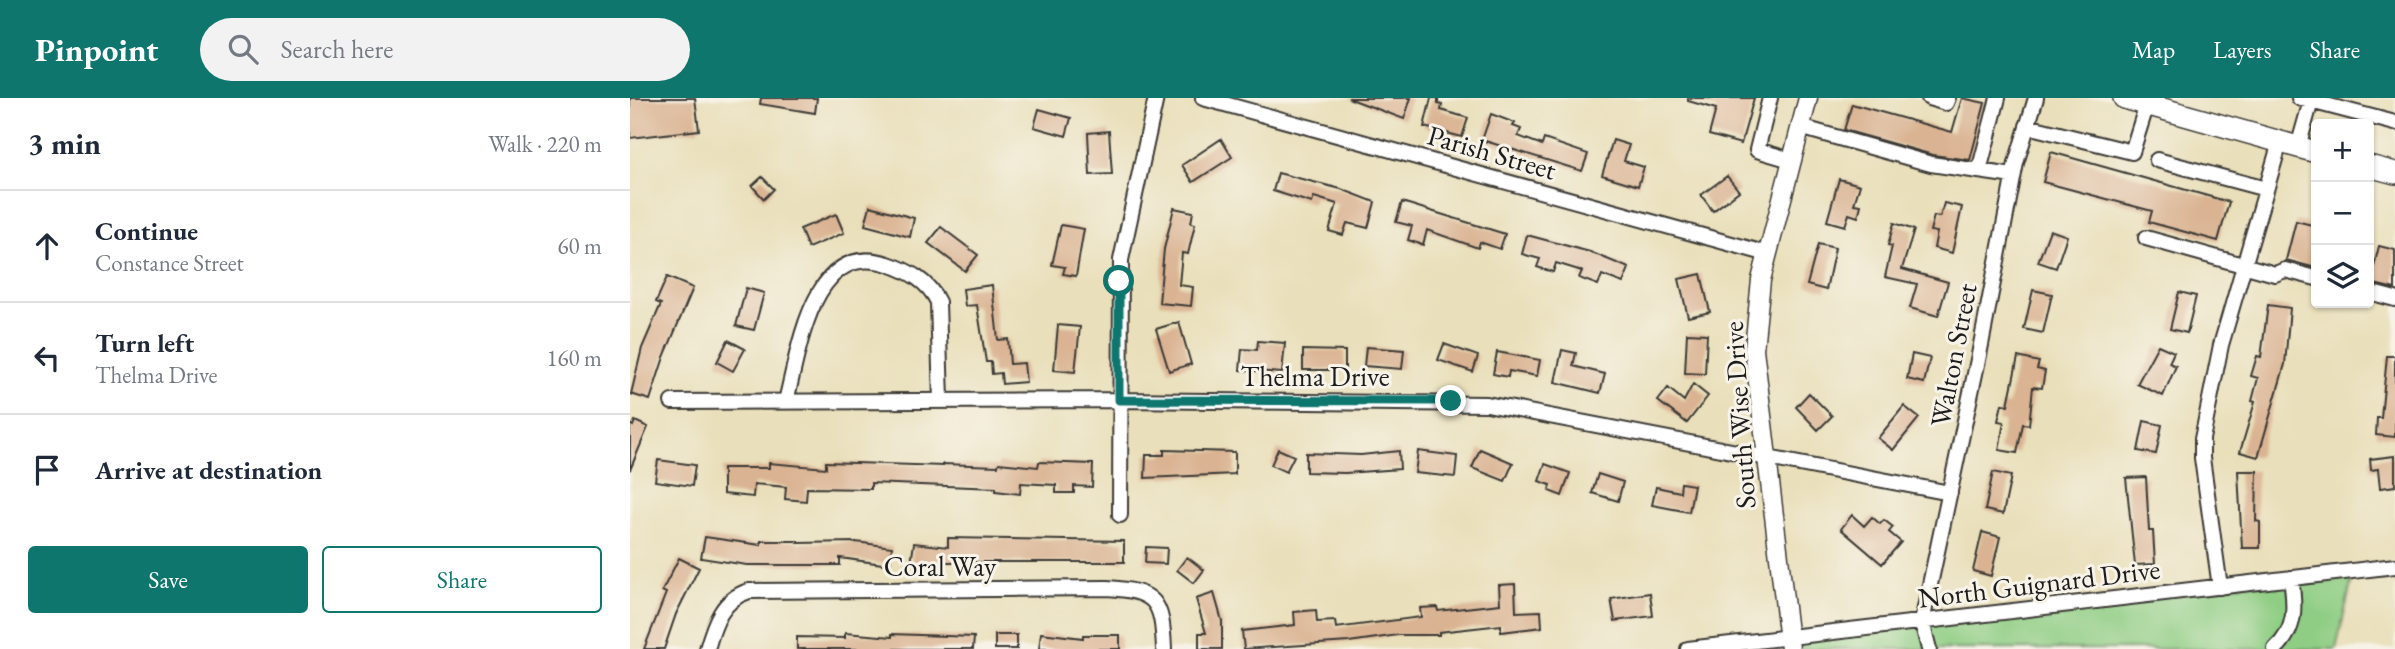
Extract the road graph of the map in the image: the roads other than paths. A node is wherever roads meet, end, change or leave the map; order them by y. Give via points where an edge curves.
1 (1156, 98) edge
2 (1203, 98) edge
3 (1770, 98) edge
4 (1808, 98) edge
5 (1929, 98) edge
6 (1948, 98) edge
7 (1998, 98) edge
8 (2036, 98) edge
9 (2124, 98) edge
10 (2305, 99) edge
11 (2156, 103) edge
12 (2395, 123) edge
13 (1800, 127) junction
14 (2027, 127) junction
15 (2298, 147) edge
16 (1791, 160) junction
17 (2157, 160) dead end
18 (2374, 167) edge
19 (1979, 171) junction
20 (2395, 173) edge
21 (2013, 176) junction
22 (2266, 189) junction
23 (2146, 238) dead end
24 (1768, 254) junction
25 (2243, 265) junction
26 (2311, 277) edge
27 (2374, 293) edge
28 (2395, 299) edge
29 (1119, 400) junction
30 (786, 401) junction
31 (941, 401) junction
32 (673, 402) dead end
33 (1765, 458) junction
34 (1950, 493) junction
35 (1120, 515) dead end
36 (2395, 566) edge
37 (2291, 578) junction
38 (2220, 587) junction
39 (1922, 622) junction
40 (1789, 643) edge
41 (707, 649) edge
42 (1164, 649) edge
43 (1688, 649) edge
44 (1929, 649) edge
45 (2275, 649) edge

1 - 29 street via 1121,260
2 - 24 street, Parish Street
3 - 16 street via 1757,150
4 - 13 main road, South Wise Drive
5 - 6 street via 1946,103
7 - 19 street
8 - 14 street, Walton Street
9 - 11 highway
10 - 12 street
10 - 15 street
11 - 14 street via 2132,152
11 - 15 highway
13 - 16 main road, South Wise Drive
13 - 19 street via 1931,164
14 - 21 street, Walton Street
15 - 22 street
16 - 24 main road, South Wise Drive
17 - 22 street
18 - 20 highway
19 - 21 street
21 - 34 street, Walton Street
22 - 25 street
23 - 25 street
24 - 33 main road, South Wise Drive via 1754,349
25 - 26 street
25 - 38 street via 2202,439
27 - 28 street
29 - 31 street, Thelma Drive
29 - 33 street, Thelma Drive via 1487,404
29 - 35 street
30 - 31 street, Thelma Drive
30 - 31 street via 819,291 839,270 868,261 901,269 932,290 938,302
30 - 32 street, Thelma Drive
33 - 34 street, Thelma Drive
33 - 40 main road, South Wise Drive
34 - 39 street, Walton Street
36 - 37 street, North Guignard Drive
37 - 38 street, North Guignard Drive
37 - 45 street via 2294,620
38 - 39 street, North Guignard Drive
39 - 40 street, North Guignard Drive
39 - 44 street
40 - 43 street, North Guignard Drive
41 - 42 street, Coral Way via 726,603 749,592 1107,588 1139,591 1156,602

